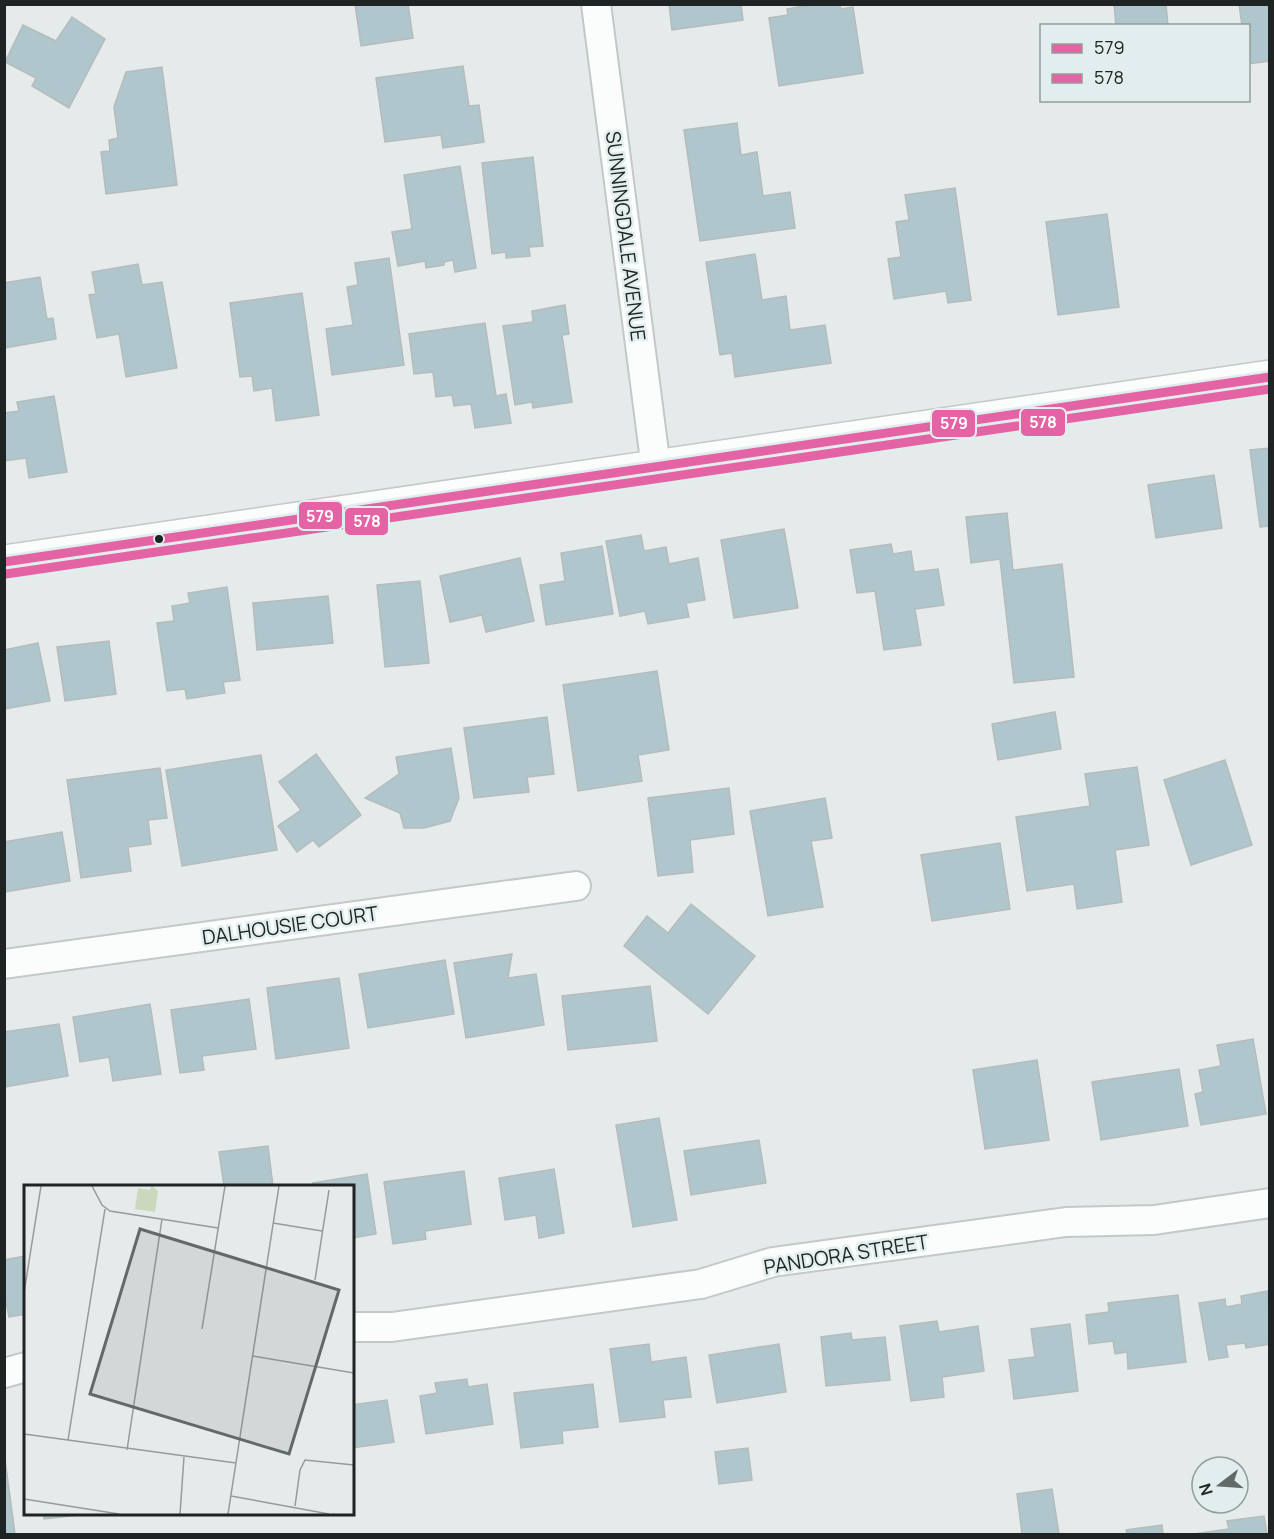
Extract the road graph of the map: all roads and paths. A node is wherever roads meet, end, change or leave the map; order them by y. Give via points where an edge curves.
1 (596, 4) edge
2 (1269, 377) edge
3 (656, 468) junction
4 (4, 562) edge
5 (576, 886) dead end
6 (4, 964) edge
7 (1269, 1203) edge
8 (354, 1327) edge
9 (24, 1368) edge
10 (4, 1373) edge

1 - 3 street, SUNNINGDALE AVENUE
2 - 3 main road
3 - 4 main road
5 - 6 street, DALHOUSIE COURT
7 - 8 street, PANDORA STREET via 1154,1220 1054,1223 773,1262 701,1284 392,1328
9 - 10 street

